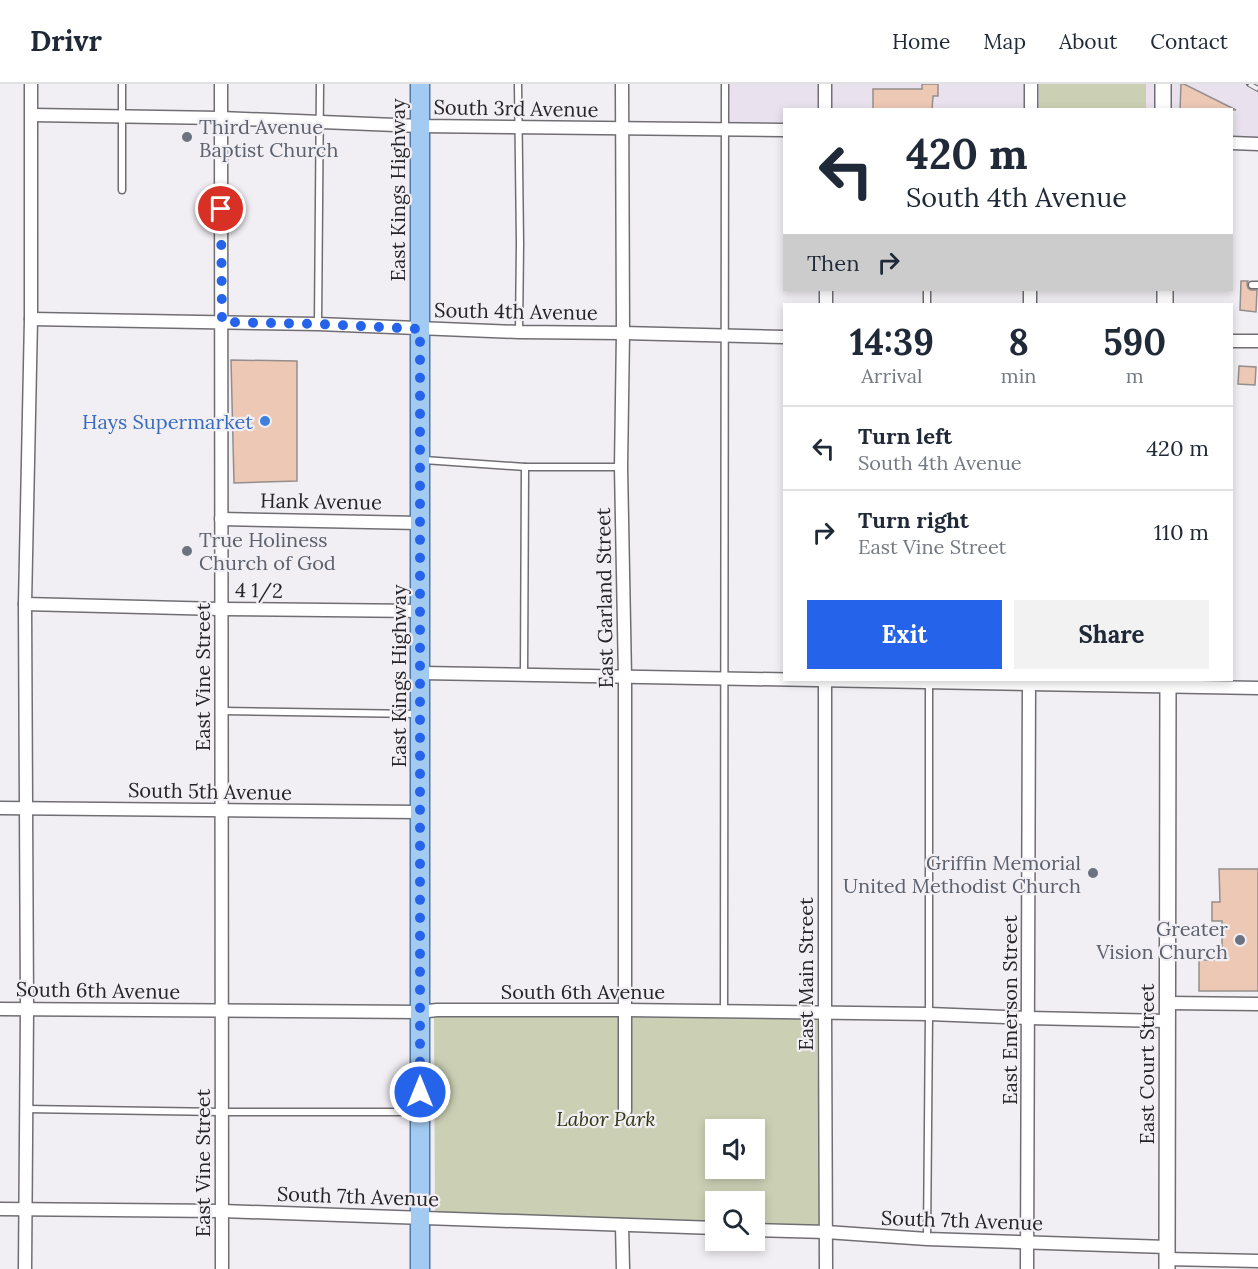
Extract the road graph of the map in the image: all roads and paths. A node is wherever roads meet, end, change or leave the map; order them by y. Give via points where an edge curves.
1 (31, 84) edge
2 (122, 84) edge
3 (221, 84) edge
4 (320, 84) edge
5 (420, 84) edge
6 (518, 84) edge
7 (622, 84) edge
8 (725, 84) edge
9 (825, 84) edge
10 (1031, 84) edge
11 (1163, 84) edge
12 (825, 108) edge
13 (1031, 108) edge
14 (1163, 108) edge
15 (32, 115) junction
16 (122, 117) junction
17 (221, 118) junction
18 (320, 121) junction
19 (420, 126) junction
20 (518, 126) junction
21 (622, 129) junction
22 (725, 129) junction
23 (783, 130) edge
24 (1233, 144) edge
25 (1258, 144) edge
26 (122, 190) dead end
27 (31, 319) junction
28 (222, 322) junction
29 (318, 324) junction
30 (420, 329) junction
31 (519, 332) junction
32 (623, 333) junction
33 (724, 336) junction
34 (783, 337) edge
35 (1233, 341) edge
36 (1258, 341) edge
37 (420, 460) junction
38 (525, 466) junction
39 (621, 467) junction
40 (221, 519) junction
41 (420, 522) junction
42 (25, 604) junction
43 (221, 609) junction
44 (421, 611) junction
45 (421, 673) junction
46 (524, 675) junction
47 (625, 678) junction
48 (725, 679) junction
49 (783, 680) edge
50 (825, 681) edge
51 (873, 681) edge
52 (1029, 681) edge
53 (921, 682) edge
54 (1168, 683) edge
55 (1258, 688) edge
56 (222, 711) junction
57 (421, 714) junction
58 (0, 808) edge
59 (25, 809) junction
60 (221, 810) junction
61 (420, 812) junction
62 (1167, 1003) junction
63 (1258, 1004) edge
64 (0, 1009) edge
65 (27, 1009) junction
66 (626, 1010) junction
67 (222, 1011) junction
68 (724, 1011) junction
69 (420, 1012) junction
70 (825, 1013) junction
71 (929, 1014) junction
72 (1028, 1018) junction
73 (1167, 1021) junction
74 (26, 1109) junction
75 (222, 1112) junction
76 (420, 1112) junction
77 (625, 1112) dead end
78 (0, 1209) edge
79 (26, 1209) junction
80 (222, 1211) junction
81 (420, 1217) junction
82 (622, 1225) junction
83 (705, 1228) edge
84 (765, 1230) edge
85 (826, 1232) junction
86 (927, 1239) junction
87 (1027, 1242) junction
88 (1167, 1258) edge
89 (1258, 1261) edge
90 (25, 1269) edge
91 (222, 1269) edge
92 (420, 1269) edge
93 (623, 1269) edge
94 (826, 1269) edge
95 (1027, 1269) edge

1 - 15 street
2 - 16 lane
3 - 17 street, East Vine Street
4 - 18 lane
5 - 19 main road, East Kings Highway
6 - 20 lane
7 - 21 street, East Garland Street
8 - 22 lane
9 - 12 street
10 - 13 street
11 - 14 street
15 - 16 street, South 3rd Avenue
15 - 27 street
16 - 17 street, South 3rd Avenue
16 - 26 lane
17 - 18 street, South 3rd Avenue
17 - 28 street, East Vine Street
18 - 19 street, South 3rd Avenue
18 - 29 lane
19 - 20 street, South 3rd Avenue
19 - 30 main road, East Kings Highway
20 - 21 street, South 3rd Avenue
20 - 31 lane
21 - 22 street, South 3rd Avenue
21 - 32 street, East Garland Street
22 - 23 street, South 3rd Avenue
22 - 33 lane
24 - 25 street
27 - 28 street, South 4th Avenue
27 - 42 street
28 - 29 street, South 4th Avenue
28 - 40 street, East Vine Street
29 - 30 street, South 4th Avenue
30 - 31 street, South 4th Avenue
30 - 37 main road, East Kings Highway
31 - 32 street, South 4th Avenue
32 - 33 street, South 4th Avenue
32 - 39 street, East Garland Street
33 - 34 street, South 4th Avenue
33 - 48 lane
35 - 36 street
37 - 38 lane
37 - 41 main road, East Kings Highway
38 - 39 lane
38 - 46 lane
39 - 47 street, East Garland Street
40 - 41 street, Hank Avenue
40 - 43 street, East Vine Street
41 - 44 main road, East Kings Highway
42 - 43 street, 4 1/2
42 - 59 street
43 - 44 street, 4 1/2
43 - 56 street, East Vine Street
44 - 45 main road, East Kings Highway
45 - 46 street
45 - 57 main road, East Kings Highway
46 - 47 street
47 - 48 street
47 - 66 street, East Garland Street
48 - 49 street
48 - 68 lane
50 - 70 street, East Main Street
51 - 53 street
52 - 53 street
52 - 54 street
52 - 72 street, East Emerson Street
53 - 71 lane
54 - 55 street
54 - 62 street, East Court Street
56 - 57 lane
56 - 60 street, East Vine Street
57 - 61 main road, East Kings Highway
58 - 59 street, South 5th Avenue
59 - 60 street, South 5th Avenue
59 - 65 street
60 - 61 street, South 5th Avenue
60 - 67 street, East Vine Street
61 - 69 main road, East Kings Highway
62 - 63 street
62 - 73 street, East Court Street
64 - 65 street, South 6th Avenue
65 - 67 street, South 6th Avenue
65 - 74 street
66 - 68 street, South 6th Avenue
66 - 69 street, South 6th Avenue
66 - 77 street, East Garland Street
67 - 69 street, South 6th Avenue
67 - 75 street, East Vine Street
68 - 70 street, South 6th Avenue
69 - 76 main road, East Kings Highway
70 - 71 street, South 6th Avenue
70 - 85 street, East Main Street
71 - 72 street, South 6th Avenue
71 - 86 lane
72 - 73 street, South 6th Avenue
72 - 87 street, East Emerson Street
73 - 88 street, East Court Street
74 - 75 lane
74 - 79 street
75 - 76 lane
75 - 80 street, East Vine Street
76 - 81 main road, East Kings Highway
78 - 79 street, South 7th Avenue
79 - 80 street, South 7th Avenue
79 - 90 street
80 - 81 street, South 7th Avenue
80 - 91 street, East Vine Street
81 - 82 street, South 7th Avenue
81 - 92 main road, East Kings Highway
82 - 83 street, South 7th Avenue
82 - 93 street
84 - 85 street, South 7th Avenue
85 - 86 street, South 7th Avenue
85 - 94 street, East Main Street
86 - 87 street, South 7th Avenue
87 - 88 street, South 7th Avenue
87 - 95 street, East Emerson Street
88 - 89 street, South 7th Avenue

